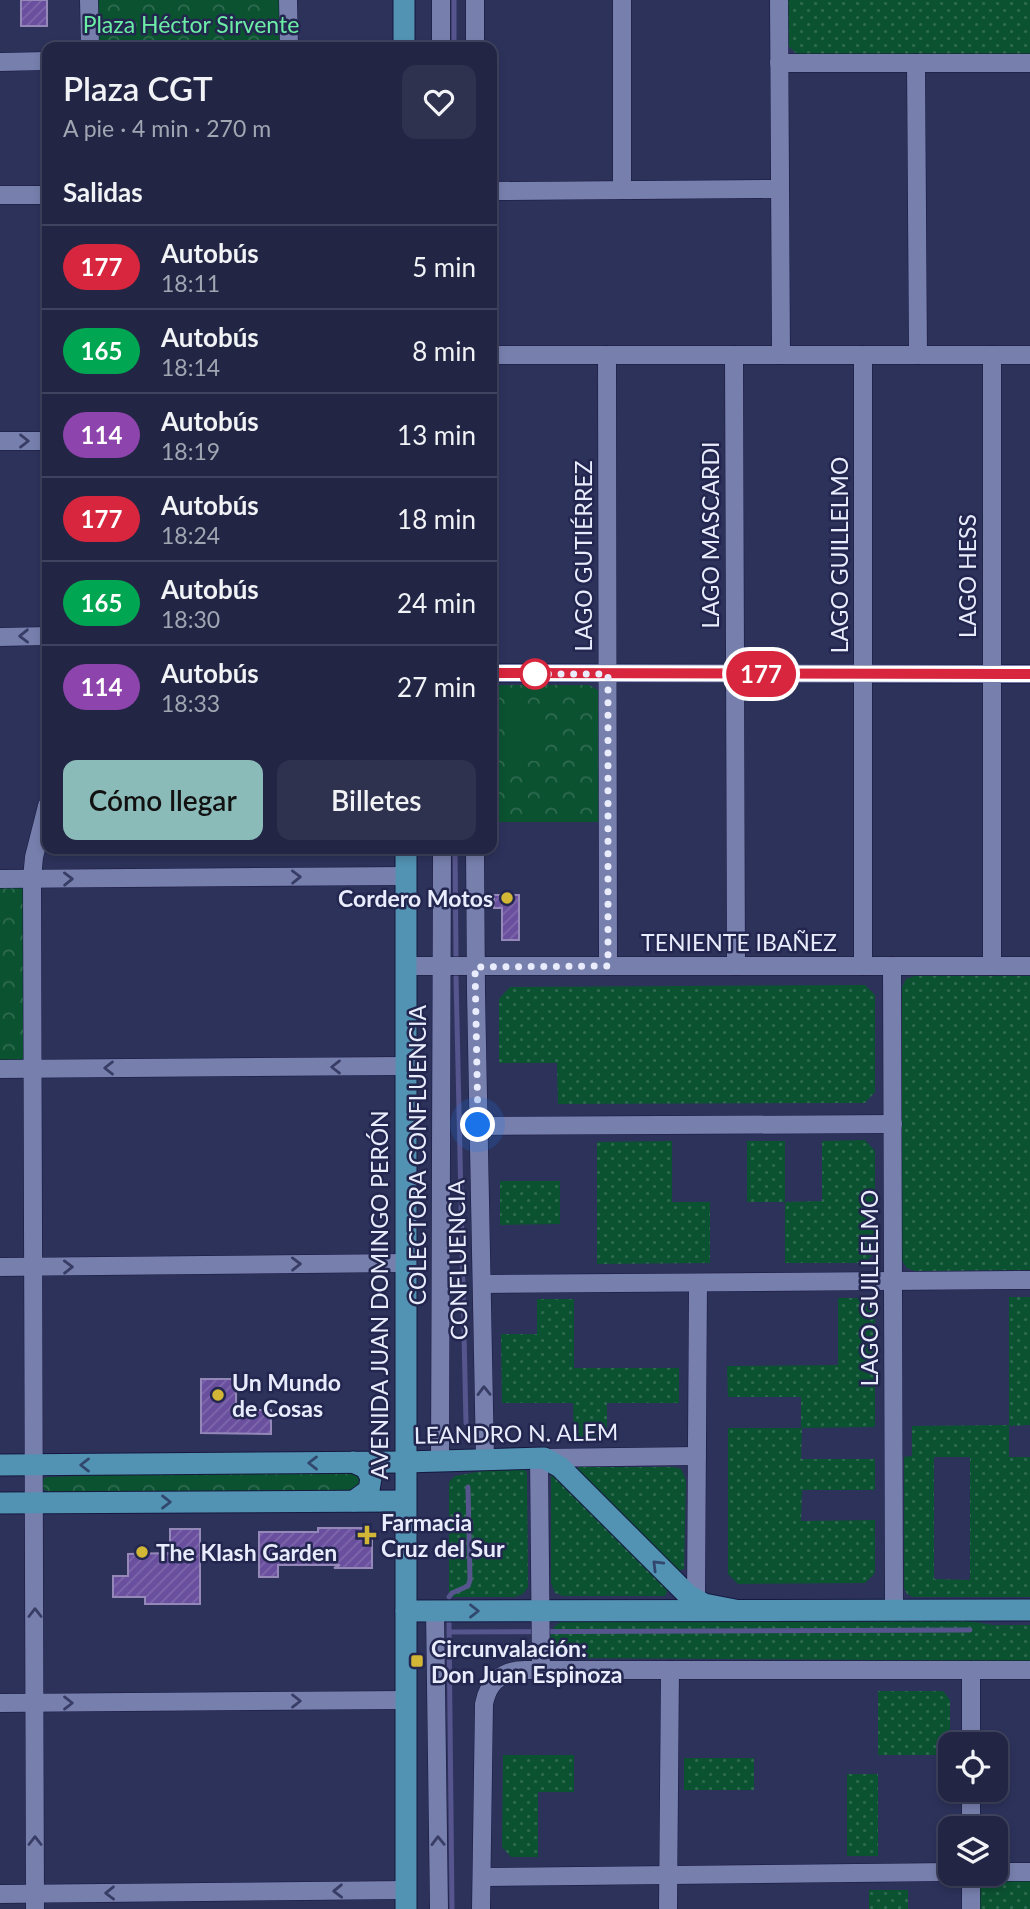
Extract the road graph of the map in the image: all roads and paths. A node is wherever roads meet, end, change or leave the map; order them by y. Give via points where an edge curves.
1 (89, 0) edge
2 (288, 0) edge
3 (404, 0) edge
4 (441, 0) edge
5 (475, 0) edge
6 (622, 0) edge
7 (779, 0) edge
8 (90, 42) edge
9 (289, 42) edge
10 (404, 42) edge
11 (441, 42) edge
12 (475, 42) edge
13 (42, 61) edge
14 (0, 62) edge
15 (779, 63) junction
16 (916, 63) junction
17 (1030, 63) edge
18 (622, 190) junction
19 (780, 190) junction
20 (497, 191) edge
21 (0, 195) edge
22 (42, 195) edge
23 (497, 355) edge
24 (607, 355) junction
25 (734, 355) junction
26 (781, 355) junction
27 (863, 355) junction
28 (918, 355) junction
29 (992, 355) junction
30 (1030, 355) edge
31 (0, 441) edge
32 (42, 441) edge
33 (42, 636) edge
34 (0, 637) edge
35 (497, 673) edge
36 (608, 674) junction
37 (735, 674) junction
38 (863, 674) junction
39 (992, 674) junction
40 (1030, 674) edge
41 (42, 826) edge
42 (406, 854) edge
43 (442, 854) edge
44 (475, 854) edge
45 (406, 876) junction
46 (0, 879) edge
47 (32, 879) junction
48 (407, 966) junction
49 (608, 966) junction
50 (736, 966) junction
51 (863, 966) junction
52 (892, 966) junction
53 (992, 966) junction
54 (1030, 966) edge
55 (442, 967) junction
56 (475, 967) junction
57 (405, 1066) junction
58 (0, 1069) edge
59 (33, 1069) junction
60 (893, 1124) junction
61 (478, 1125) junction
62 (405, 1263) junction
63 (0, 1267) edge
64 (33, 1267) junction
65 (1030, 1280) edge
66 (893, 1281) junction
67 (698, 1283) junction
68 (482, 1284) junction
69 (697, 1456) junction
70 (539, 1458) junction
71 (485, 1460) junction
72 (440, 1461) junction
73 (354, 1462) junction
74 (405, 1462) junction
75 (0, 1465) edge
76 (34, 1465) junction
77 (354, 1501) junction
78 (405, 1501) junction
79 (0, 1503) edge
80 (34, 1503) junction
81 (696, 1600) junction
82 (894, 1610) junction
83 (1030, 1610) edge
84 (406, 1611) junction
85 (435, 1611) junction
86 (735, 1611) junction
87 (540, 1625) junction
88 (541, 1670) junction
89 (670, 1670) junction
90 (971, 1670) junction
91 (1030, 1670) edge
92 (406, 1700) junction
93 (0, 1703) edge
94 (35, 1703) junction
95 (971, 1732) edge
96 (938, 1872) edge
97 (1008, 1872) edge
98 (1030, 1872) edge
99 (668, 1875) junction
100 (482, 1877) junction
101 (971, 1886) edge
102 (0, 1894) edge
103 (406, 1900) edge
104 (35, 1901) edge
105 (484, 1905) edge
106 (439, 1909) edge
107 (668, 1909) edge
108 (971, 1909) edge

1 - 8 street
2 - 9 street
3 - 10 main road
4 - 11 street
5 - 12 street
6 - 18 street
7 - 15 street
13 - 14 street
15 - 16 street
15 - 19 street
16 - 17 street
16 - 28 street
18 - 19 street
18 - 20 street
19 - 26 street
21 - 22 street
23 - 24 street
24 - 25 street
24 - 36 street, LAGO GUTIÉRREZ
25 - 26 street
25 - 37 street, LAGO MASCARDI
26 - 27 street
27 - 28 street
27 - 38 street, LAGO GUILLELMO
28 - 29 street
29 - 30 street
29 - 39 street, LAGO HESS
31 -> 32 street
33 -> 34 street
35 - 36 street
36 - 37 street
36 - 49 street, LAGO GUTIÉRREZ
37 - 38 street
37 - 50 street, LAGO MASCARDI
38 - 39 street
38 - 51 street, LAGO GUILLELMO
39 - 40 street
39 - 53 street, LAGO HESS
41 - 47 street
42 - 45 main road, AVENIDA JUAN DOMINGO PERÓN
43 - 55 street, COLECTORA CONFLUENCIA
44 - 56 street, CONFLUENCIA
47 -> 45 street
45 - 48 main road, AVENIDA JUAN DOMINGO PERÓN
46 - 47 street
47 - 59 street
48 - 55 street, TENIENTE IBAÑEZ
48 - 57 main road, AVENIDA JUAN DOMINGO PERÓN
49 - 50 street, TENIENTE IBAÑEZ
49 - 56 street, TENIENTE IBAÑEZ
50 - 51 street, TENIENTE IBAÑEZ
51 - 52 street, TENIENTE IBAÑEZ
52 - 53 street, TENIENTE IBAÑEZ
52 - 60 street, LAGO GUILLELMO
53 - 54 street, TENIENTE IBAÑEZ
55 - 56 street, TENIENTE IBAÑEZ
55 - 72 street, COLECTORA CONFLUENCIA
56 - 61 street, CONFLUENCIA
57 -> 59 street
57 - 62 main road, AVENIDA JUAN DOMINGO PERÓN
58 - 59 street
59 - 64 street
60 - 61 street
60 - 66 street, LAGO GUILLELMO
61 - 68 street, CONFLUENCIA
64 -> 62 street
62 - 74 main road, AVENIDA JUAN DOMINGO PERÓN
63 - 64 street
64 - 76 street
65 - 66 street
66 - 67 street
66 - 82 street, LAGO GUILLELMO
67 - 68 street
67 - 69 street
71 -> 68 street, CONFLUENCIA
69 - 70 street, LEANDRO N. ALEM
69 - 81 street
70 - 71 main road, LEANDRO N. ALEM
81 -> 70 main road via 560,1467
70 - 87 street
71 - 72 main road, LEANDRO N. ALEM
72 - 74 main road, LEANDRO N. ALEM
73 - 74 main road, LEANDRO N. ALEM
73 -> 76 main road, LEANDRO N. ALEM
73 - 77 main road via 366,1468 371,1478 369,1490
74 - 78 main road, AVENIDA JUAN DOMINGO PERÓN
75 - 76 main road, LEANDRO N. ALEM
76 - 80 street
77 - 78 main road
80 -> 77 main road
78 - 84 main road, AVENIDA JUAN DOMINGO PERÓN
79 - 80 main road
94 -> 80 street
81 - 86 main road
82 - 83 main road
82 - 86 main road
84 - 85 main road
84 - 92 main road, AVENIDA JUAN DOMINGO PERÓN
85 -> 87 main road
106 -> 85 street
86 - 87 main road
87 - 88 street
88 - 89 street
88 - 100 street via 511,1671 495,1680 485,1697
89 - 90 street
89 - 99 street
90 - 91 street
90 - 95 street
94 -> 92 street
92 - 103 main road, AVENIDA JUAN DOMINGO PERÓN
93 - 94 street
104 -> 94 street
96 - 99 street
97 - 98 street
99 - 100 street
99 - 107 street
100 - 105 street
101 - 108 street
102 - 104 street
103 -> 104 street

